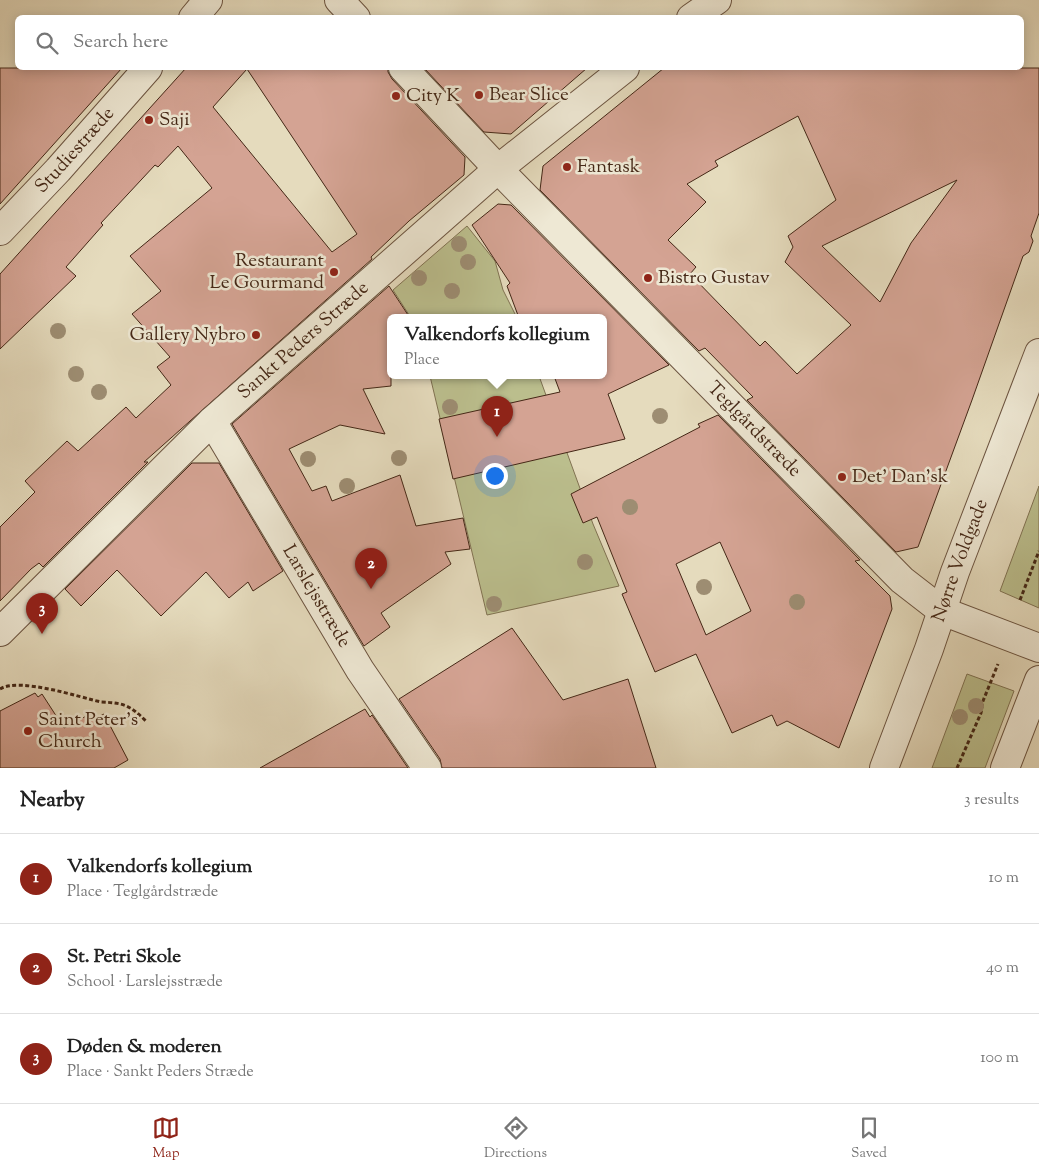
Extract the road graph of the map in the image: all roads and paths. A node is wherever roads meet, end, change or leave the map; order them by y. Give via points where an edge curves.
1 (208, 0) edge
2 (339, 0) edge
3 (717, 0) edge
4 (196, 15) edge
5 (353, 15) edge
6 (695, 15) edge
7 (146, 70) edge
8 (405, 70) edge
9 (622, 70) edge
10 (498, 169) junction
11 (0, 231) edge
12 (1039, 353) edge
13 (212, 421) junction
14 (1039, 551) edge
15 (1020, 600) dead end
16 (942, 611) junction
17 (0, 632) edge
18 (1039, 648) edge
19 (999, 660) dead end
20 (1039, 680) edge
21 (0, 689) edge
22 (146, 721) dead end
23 (427, 768) edge
24 (884, 768) edge
25 (957, 768) edge
26 (1005, 768) edge

1 - 4 street
2 - 5 street
3 - 6 street
7 - 11 street, Studiestræde
8 - 10 street, Teglgårdstræde
9 - 10 street, Sankt Peders Stræde
10 - 13 street, Sankt Peders Stræde
10 - 16 street, Teglgårdstræde via 902,580
12 - 16 street, Nørre Voldgade
13 - 17 street, Sankt Peders Stræde
13 - 23 street, Larslejsstræde via 360,670
14 - 15 path
16 - 18 street, Teglgårdstræde
16 - 24 street, Nørre Voldgade
19 - 25 path via 981,714
20 - 26 street
21 - 22 path via 24,684 114,703 131,707

